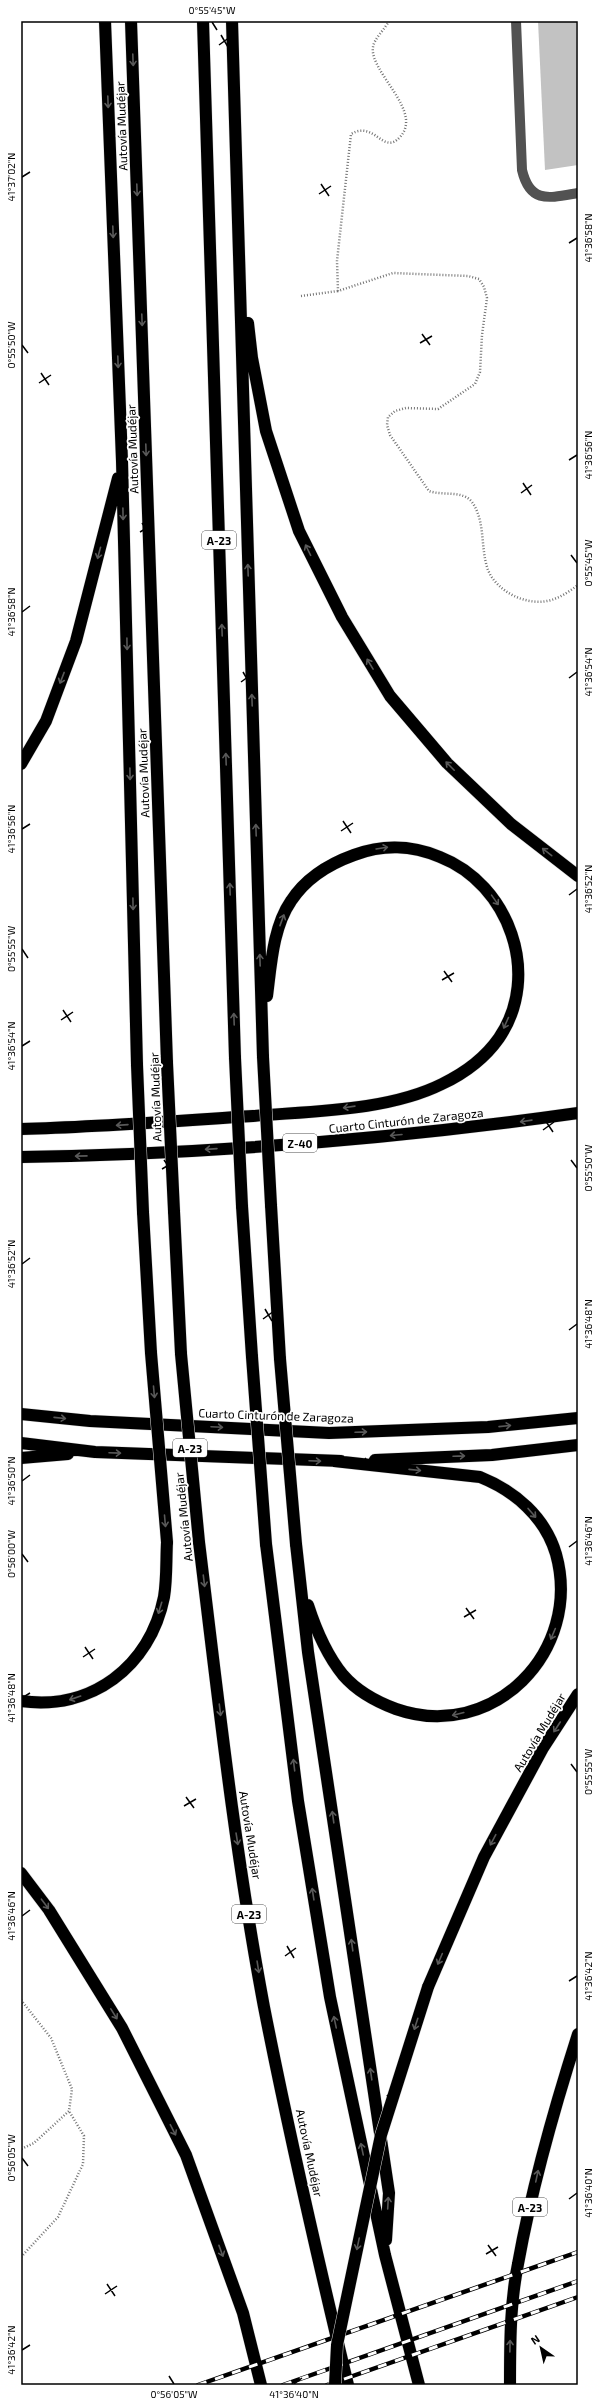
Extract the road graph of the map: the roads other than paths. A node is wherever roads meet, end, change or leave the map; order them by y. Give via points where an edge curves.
1 (105, 21) edge
2 (131, 21) edge
3 (203, 21) edge
4 (232, 21) edge
5 (516, 21) edge
6 (578, 193) edge
7 (238, 237) junction
8 (122, 461) junction
9 (21, 764) edge
10 (578, 876) edge
11 (262, 1027) junction
12 (578, 1113) edge
13 (21, 1129) edge
14 (21, 1157) edge
15 (21, 1414) edge
16 (578, 1418) edge
17 (21, 1443) edge
18 (578, 1445) edge
19 (95, 1452) junction
20 (21, 1458) edge
21 (334, 1461) junction
22 (300, 1581) junction
23 (578, 1694) edge
24 (21, 1701) edge
25 (21, 1873) edge
26 (578, 2034) edge
27 (385, 2255) junction
28 (261, 2385) edge
29 (335, 2385) edge
30 (348, 2385) edge
31 (419, 2385) edge
32 (510, 2385) edge

1 -> 8 highway
2 -> 30 highway, Autovía Mudéjar / A-23, bridge via 168,1063 181,1354 199,1542 231,1804 264,2006
27 -> 3 highway, A-23, bridge via 330,1997 298,1801 266,1544 242,1206 235,1058
4 - 7 highway
5 - 6 street via 522,170 527,185 535,195 556,197
10 -> 7 highway via 511,824 447,763 390,696 342,617 299,531 266,431 252,358
11 -> 7 highway
8 -> 9 highway via 76,641 46,721
8 -> 24 highway, bridge via 137,1064 151,1353 167,1542 164,1597 146,1644 131,1664 110,1682 90,1693 64,1702 42,1704
11 -> 13 highway via 274,948 282,918 291,901 307,882 324,868 358,853 386,846 411,848 454,862 473,876 502,910 512,934 518,971 512,1008 499,1038 485,1054 466,1070 441,1084 415,1095 322,1110 95,1127
11 - 22 highway, bridge via 280,1358
12 -> 14 highway, Cuarto Cinturón de Zaragoza / Z-40 via 470,1128 333,1141 102,1155
15 -> 16 highway, Cuarto Cinturón de Zaragoza via 90,1421 329,1433 488,1428
17 - 19 highway
21 -> 18 highway via 492,1455
19 - 20 highway
19 -> 21 highway
21 -> 22 highway via 480,1477 500,1485 518,1498 546,1531 561,1572 561,1608 556,1630 546,1652 534,1668 516,1687 496,1702 450,1716 428,1717 383,1704 364,1693 344,1676 330,1656 316,1628
27 -> 22 highway via 388,2193
23 -> 29 highway, Autovía Mudéjar, bridge via 543,1748 484,1857 428,1987 381,2135 337,2345
25 -> 28 highway via 49,1910 122,2028 186,2155 243,2313
32 -> 26 highway, A-23 via 510,2342 517,2265 538,2169
27 - 31 highway, A-23

